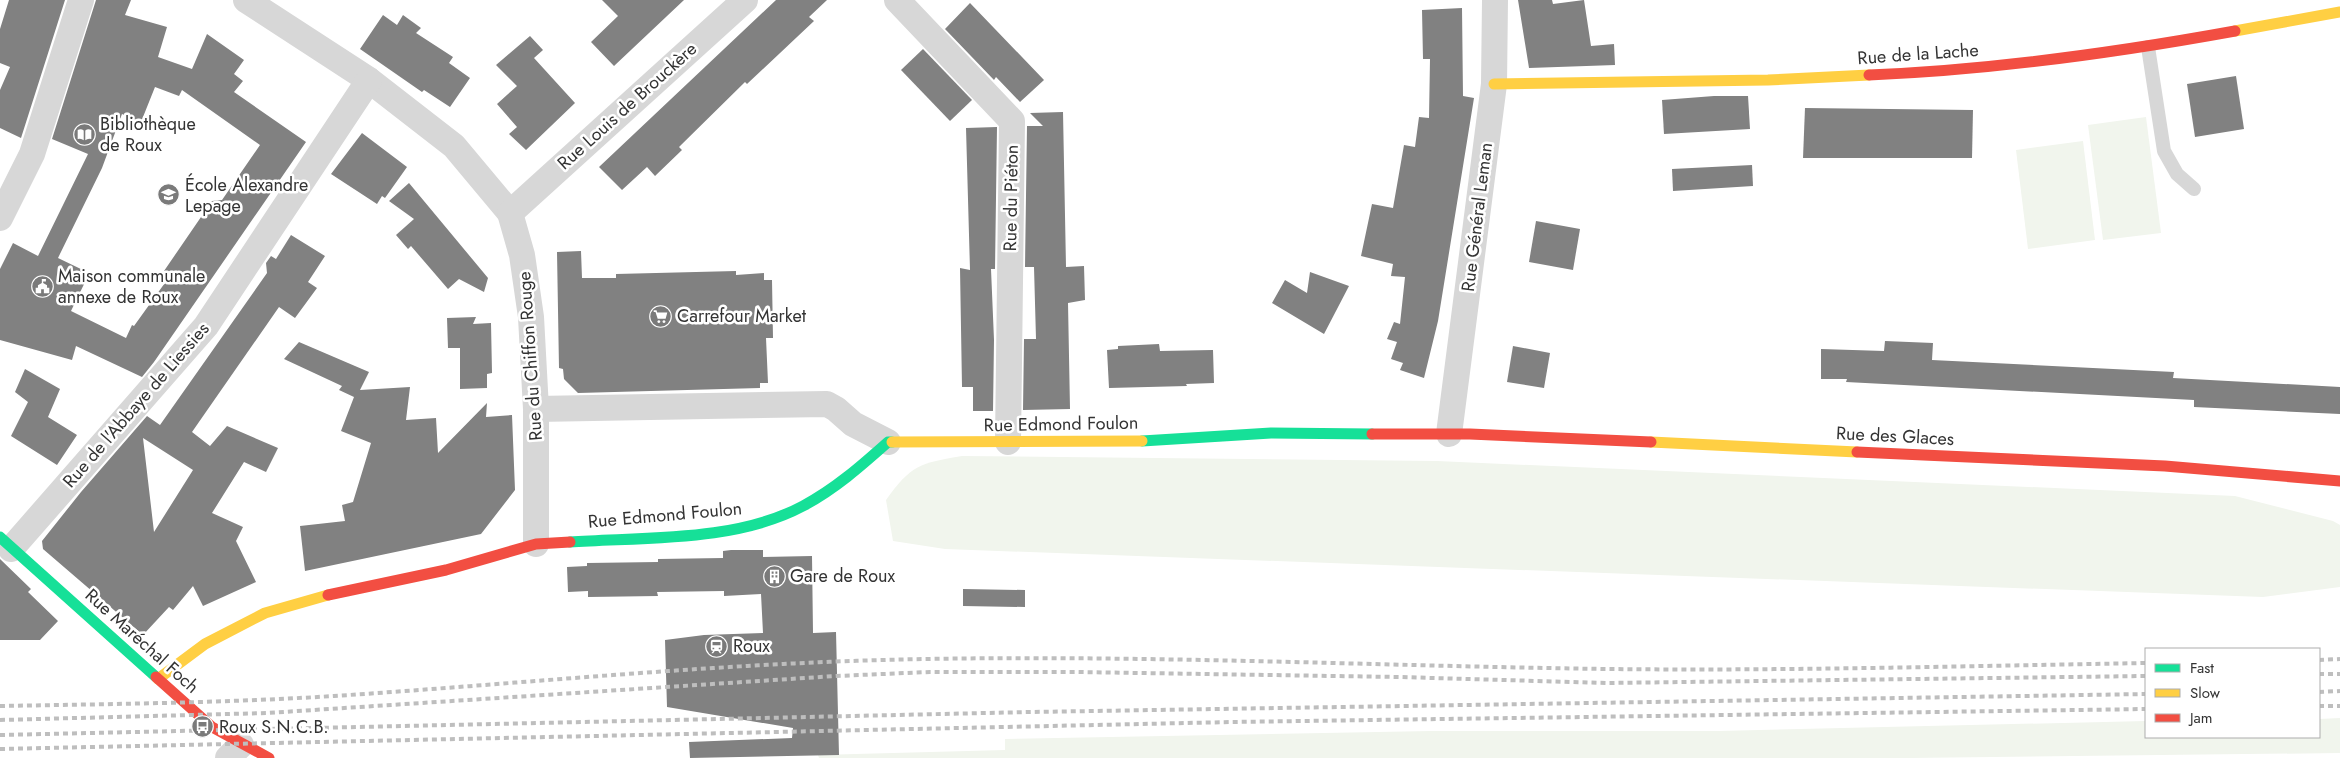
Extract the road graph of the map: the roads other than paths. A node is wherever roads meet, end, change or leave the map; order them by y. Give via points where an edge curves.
1 (81, 0) edge
2 (246, 0) edge
3 (745, 0) edge
4 (897, 0) edge
5 (1495, 0) edge
6 (2340, 12) edge
7 (2148, 47) junction
8 (369, 80) junction
9 (1494, 84) junction
10 (2194, 189) dead end
11 (510, 213) junction
12 (0, 218) edge
13 (536, 409) junction
14 (1449, 434) junction
15 (888, 442) junction
16 (1008, 442) junction
17 (2340, 481) edge
18 (5, 543) edge
19 (536, 544) junction
20 (158, 679) junction
21 (235, 751) edge
22 (269, 758) edge

1 - 12 street via 32,154
2 - 8 street, Rue du Chiffon Rouge
3 - 11 street, Rue Louis de Brouckère
4 - 16 street, Rue du Piéton via 1012,121
5 - 9 street, Rue Général Leman
6 - 7 street, Rue de la Lache
7 - 9 street, Rue de la Lache via 1940,72 1768,80
7 - 10 lane via 2164,151 2177,174
8 - 11 street, Rue du Chiffon Rouge via 454,146
8 - 18 street, Rue de l'Abbaye de Liessies via 206,326
9 - 14 street, Rue Général Leman
11 - 13 street, Rue du Chiffon Rouge via 522,255
13 - 15 street via 827,404 852,424
13 - 19 street, Rue du Chiffon Rouge
14 - 16 street, Rue Edmond Foulon via 1271,433 1137,441
14 - 17 street, Rue des Glaces via 2165,466
15 - 16 street, Rue Edmond Foulon
15 - 19 street, Rue Edmond Foulon via 838,485 801,507 747,527 700,534
18 - 20 street, Rue Maréchal Foch
19 - 20 street, Rue Edmond Foulon via 446,570 320,597 265,613 205,644
20 - 21 street, Rue Maréchal Foch
21 - 22 street, Rue Maréchal Foch

